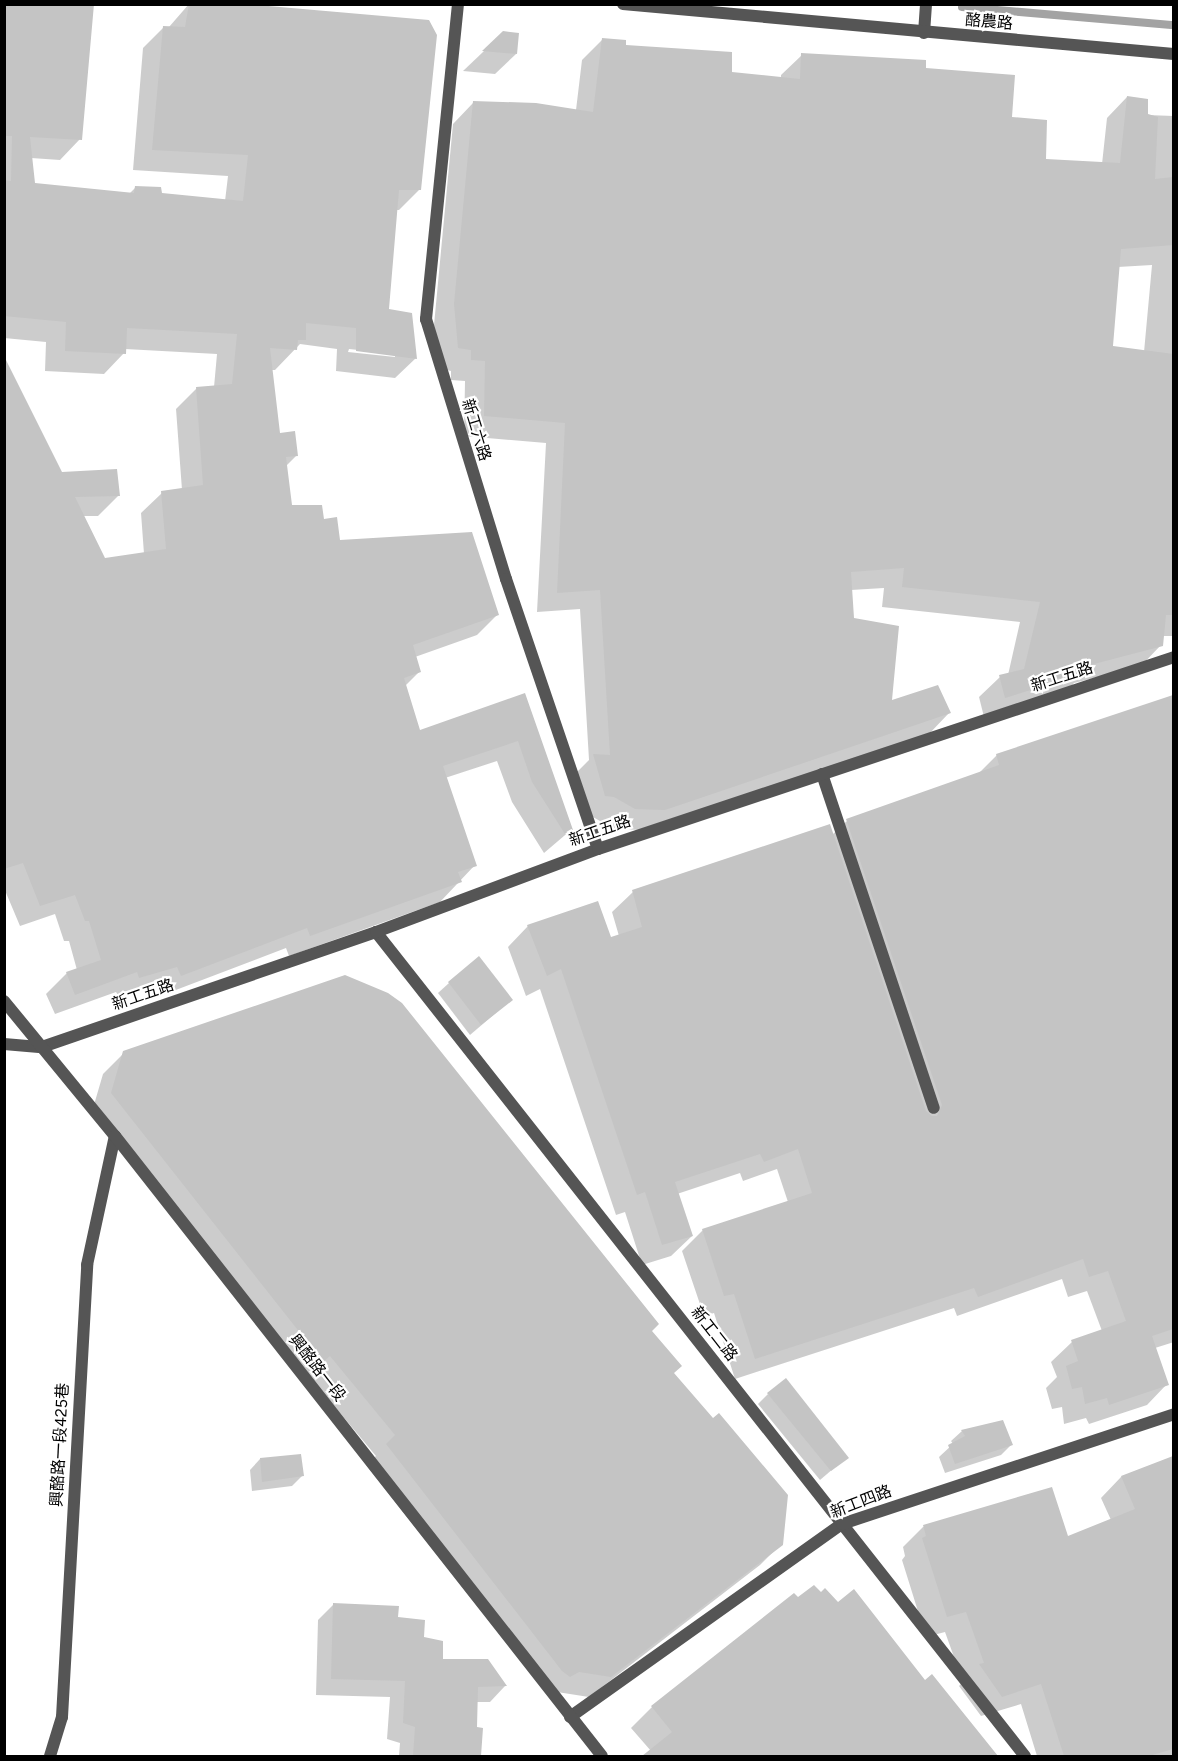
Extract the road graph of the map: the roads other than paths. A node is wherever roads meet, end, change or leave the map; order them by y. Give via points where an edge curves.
1 (458, 4) edge
2 (623, 4) edge
3 (926, 4) edge
4 (924, 33) junction
5 (1173, 54) edge
6 (1173, 657) edge
7 (822, 774) junction
8 (598, 849) junction
9 (376, 932) junction
10 (4, 1001) edge
11 (5, 1044) edge
12 (42, 1047) junction
13 (934, 1108) dead end
14 (115, 1136) junction
15 (1173, 1414) edge
16 (842, 1524) junction
17 (570, 1717) junction
18 (50, 1756) edge
19 (602, 1756) edge
20 (1026, 1756) edge

1 - 8 street, 新工六路 via 426,319 499,558
2 - 4 street, 酪農路
3 - 4 street
4 - 5 street, 酪農路
6 - 7 street, 新工五路
7 - 8 street, 新工五路
7 - 13 street
8 - 9 street, 新工五路
9 - 12 street, 新工五路
9 - 16 street, 新工二路
10 - 12 street, 興酪路一段
11 - 12 street
12 - 14 street, 興酪路一段
14 - 17 street, 興酪路一段
14 - 18 street, 興酪路一段425巷 via 87,1265 62,1717
15 - 16 street, 新工四路
16 - 17 street, 新工四路
16 - 20 street, 新工二路
17 - 19 street, 興酪路一段

